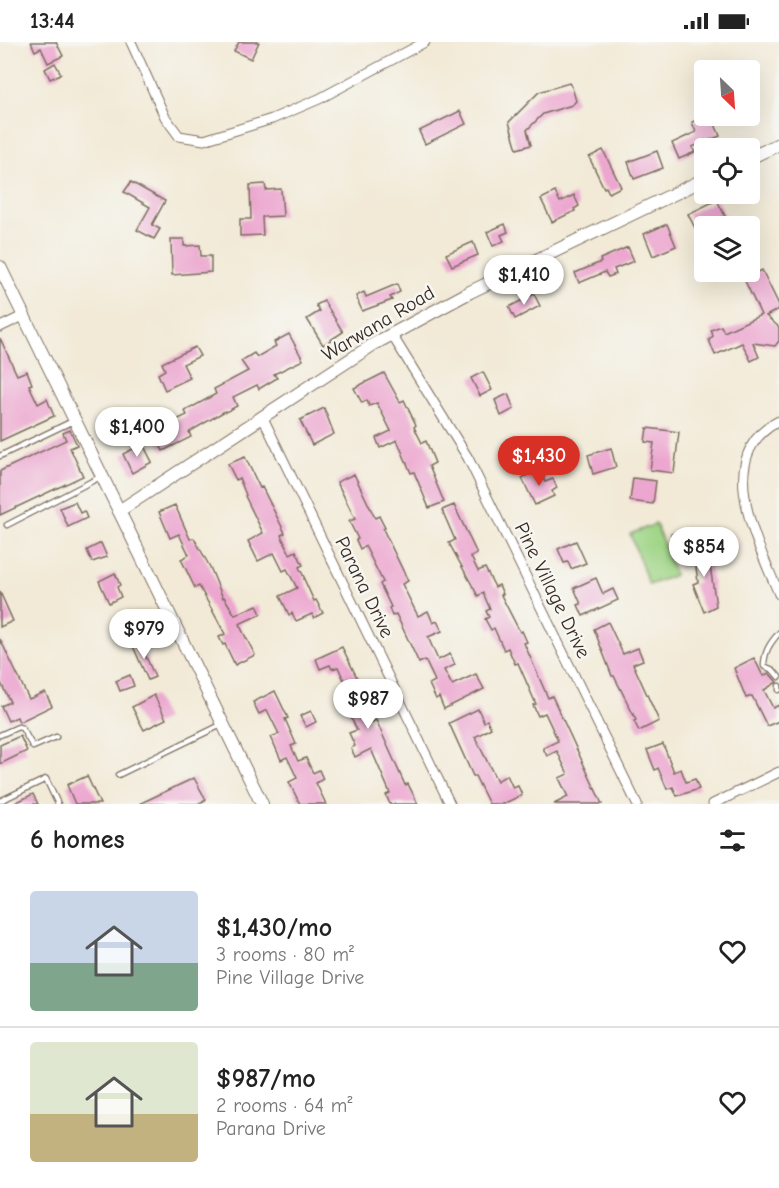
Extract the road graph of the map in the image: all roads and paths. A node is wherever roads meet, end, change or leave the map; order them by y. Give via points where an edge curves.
1 (131, 42) edge
2 (425, 42) edge
3 (779, 144) edge
4 (760, 153) edge
5 (694, 184) edge
6 (0, 267) edge
7 (23, 316) junction
8 (0, 327) edge
9 (392, 335) junction
10 (263, 418) junction
11 (75, 420) junction
12 (779, 421) edge
13 (0, 456) edge
14 (102, 476) junction
15 (119, 511) junction
16 (7, 525) dead end
17 (779, 594) edge
18 (779, 633) edge
19 (779, 677) edge
20 (223, 724) junction
21 (0, 734) edge
22 (56, 737) dead end
23 (779, 772) edge
24 (118, 775) dead end
25 (0, 801) edge
26 (58, 804) edge
27 (262, 804) edge
28 (450, 804) edge
29 (637, 804) edge
30 (713, 804) edge

1 - 2 street via 165,117 179,136 204,140 264,122 319,99
3 - 4 street
5 - 9 street, Warwana Road via 470,292
6 - 7 street
7 - 8 street
7 - 11 street
9 - 10 street, Warwana Road
9 - 29 street, Pine Village Drive via 468,458
10 - 15 street, Warwana Road
10 - 28 street, Parana Drive
11 - 13 lane
11 - 14 street
12 - 17 street via 759,434 749,449 743,482 752,527
14 - 15 street
14 - 16 lane
15 - 20 street
18 - 19 lane via 764,661
20 - 24 lane
20 - 27 street
21 - 22 lane via 22,728 33,747
23 - 30 street
25 - 26 lane via 46,778

